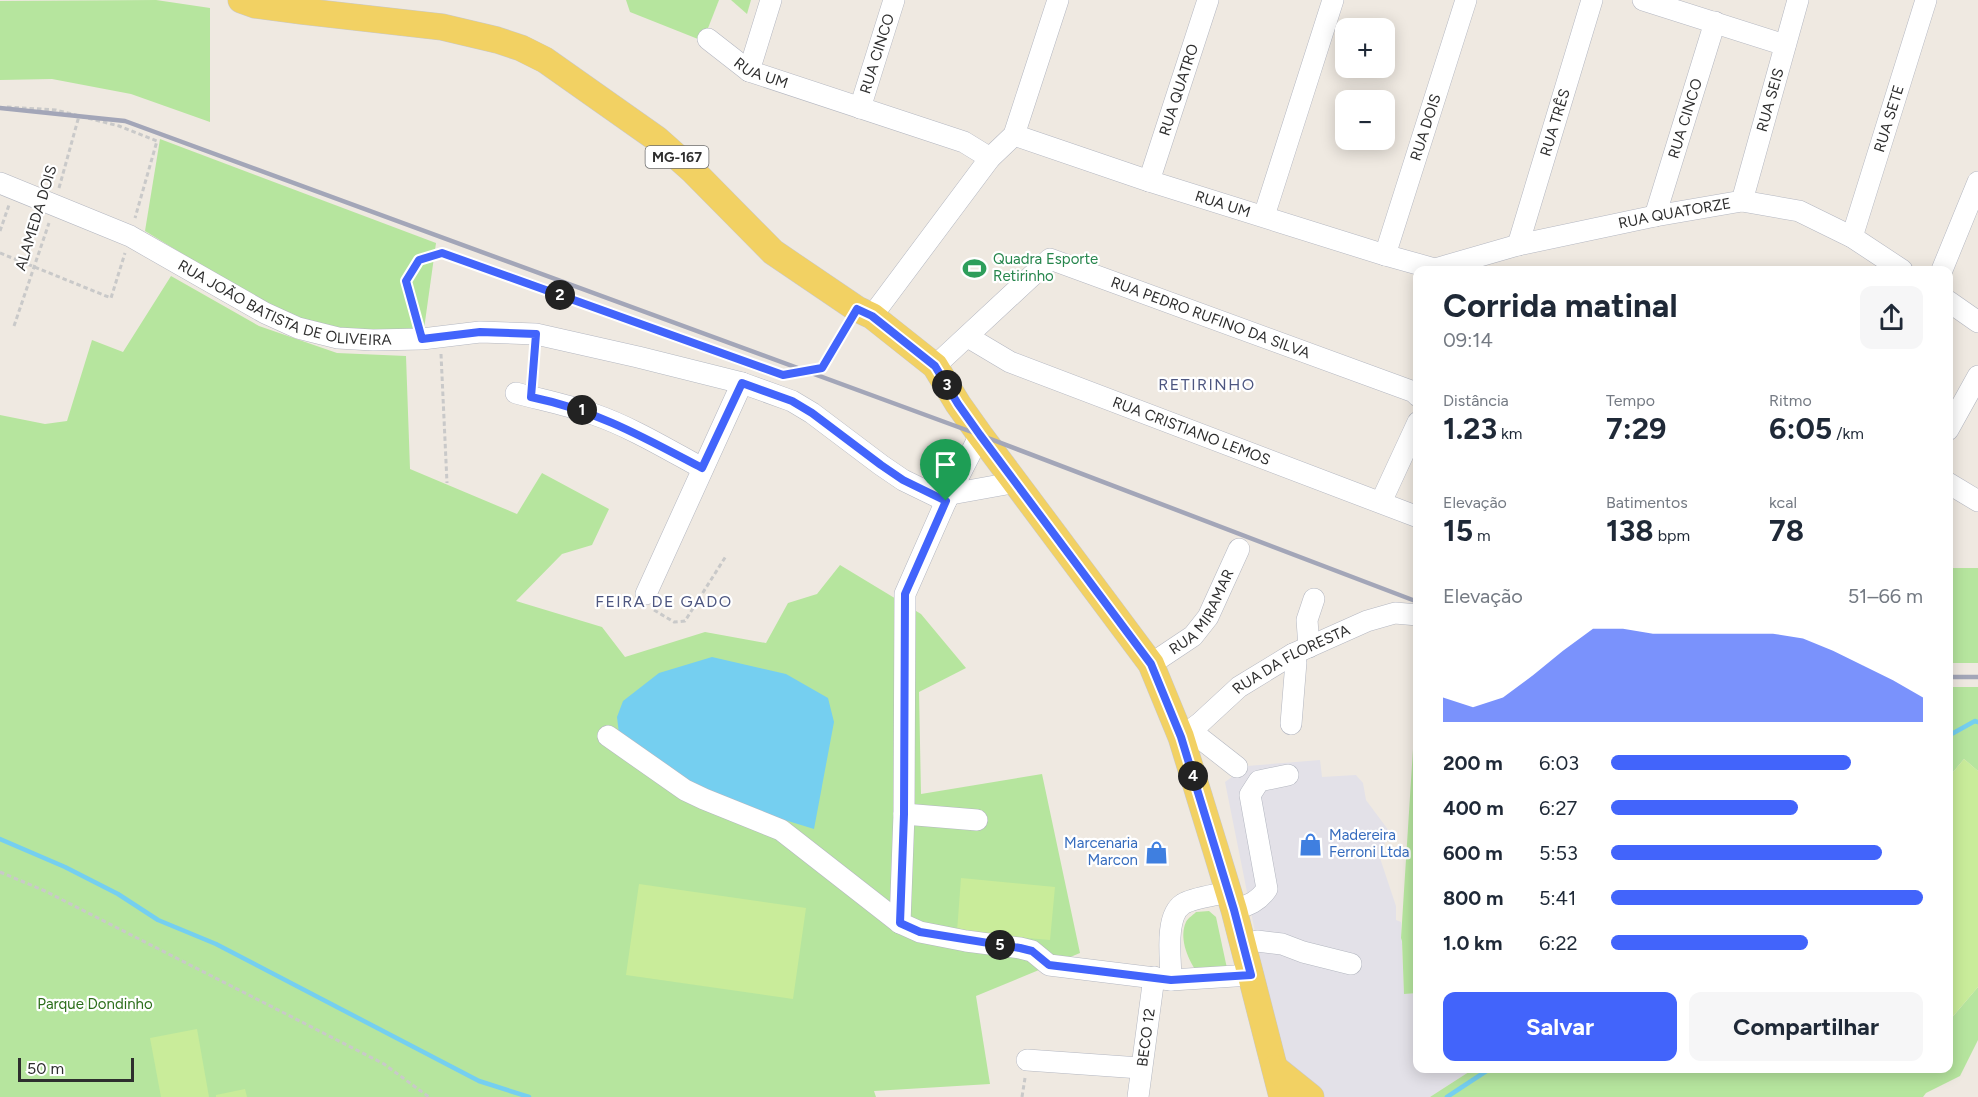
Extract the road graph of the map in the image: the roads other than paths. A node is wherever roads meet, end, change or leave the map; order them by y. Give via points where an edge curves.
1 (241, 0) edge
2 (771, 0) edge
3 (894, 0) edge
4 (1058, 0) edge
5 (1208, 0) edge
6 (1334, 0) edge
7 (1466, 0) edge
8 (1592, 0) edge
9 (1798, 0) edge
10 (1926, 0) edge
11 (1650, 1) edge
12 (1715, 22) junction
13 (708, 39) dead end
14 (1785, 45) junction
15 (749, 71) junction
16 (860, 108) junction
17 (1014, 135) junction
18 (990, 158) junction
19 (1149, 181) junction
20 (7, 186) edge
21 (1976, 193) edge
22 (1742, 201) junction
23 (1264, 216) junction
24 (1655, 216) junction
25 (1852, 237) junction
26 (1518, 245) junction
27 (1385, 255) junction
28 (1427, 266) edge
29 (1442, 266) edge
30 (1896, 266) edge
31 (1944, 266) edge
32 (1953, 305) edge
33 (865, 313) junction
34 (1978, 322) edge
35 (968, 337) junction
36 (935, 366) junction
37 (1978, 376) edge
38 (742, 383) junction
39 (1413, 392) edge
40 (524, 395) road end
41 (1953, 421) edge
42 (1413, 433) edge
43 (980, 435) junction
44 (702, 468) junction
45 (1017, 482) junction
46 (1953, 486) edge
47 (948, 497) junction
48 (1978, 501) edge
49 (1381, 502) junction
50 (1413, 515) edge
51 (1239, 549) dead end
52 (646, 594) road end
53 (1314, 599) dead end
54 (1413, 615) edge
55 (1301, 650) junction
56 (1151, 664) junction
57 (1291, 724) dead end
58 (1186, 734) junction
59 (608, 736) dead end
60 (1237, 767) dead end
61 (1288, 776) dead end
62 (904, 814) junction
63 (977, 820) dead end
64 (1231, 901) junction
65 (900, 923) junction
66 (1243, 945) junction
67 (1351, 964) dead end
68 (1251, 975) junction
69 (1162, 979) junction
70 (1027, 1060) dead end
71 (1140, 1068) junction
72 (1275, 1068) junction
73 (1138, 1097) edge
74 (1282, 1097) edge
75 (1311, 1097) edge

1 - 33 main road, MG-167 via 301,12 441,27 497,40 545,60 657,139 773,252
2 - 15 street
3 - 16 street, RUA CINCO
4 - 17 street
5 - 19 street, RUA QUATRO
6 - 23 street
7 - 27 street, RUA DOIS
8 - 26 street, RUA TRÊS
9 - 14 street, RUA SEIS
10 - 25 street, RUA SETE
11 - 12 street
12 - 14 street
12 - 24 street, RUA CINCO
13 - 15 street, RUA UM
14 - 22 street, RUA SEIS
15 - 16 street, RUA UM
16 - 18 street, RUA UM via 964,142
17 - 18 street
17 - 19 street, RUA UM
18 - 33 street
19 - 23 street, RUA UM
20 - 38 street, RUA JOÃO BATISTA DE OLIVEIRA via 130,236 264,313 298,328 338,338 374,340 480,332 536,334
21 - 31 street
22 - 24 street, RUA QUATORZE
22 - 25 street, RUA QUATORZE via 1798,211
23 - 27 street, RUA UM
24 - 26 street, RUA QUATORZE
25 - 30 street, RUA QUATORZE
26 - 29 street, RUA QUATORZE
27 - 28 street, RUA UM
32 - 34 street
33 - 36 main road, MG-167
35 - 36 street, RUA PEDRO RUFINO DA SILVA
35 - 39 street, RUA PEDRO RUFINO DA SILVA via 1050,259
35 - 49 street, RUA CRISTIANO LEMOS via 1010,362
36 - 43 main road, MG-167
37 - 41 street
38 - 44 street
38 - 47 street, RUA JOÃO BATISTA DE OLIVEIRA via 792,401 903,480
40 - 44 street via 595,414
42 - 49 street
43 - 45 main road, MG-167
43 - 47 street
44 - 52 street
45 - 47 street
45 - 56 main road, MG-167
46 - 48 street
47 - 62 street via 905,594
49 - 50 street, RUA CRISTIANO LEMOS
51 - 56 street, RUA MIRAMAR via 1208,618 1193,636
53 - 55 street
54 - 55 street, RUA DA FLORESTA via 1395,613 1367,621
55 - 57 street via 1296,662
55 - 58 street, RUA DA FLORESTA via 1239,687
56 - 58 main road, MG-167
58 - 60 street
58 - 64 main road, MG-167
59 - 65 street via 685,790 781,830
61 - 64 street via 1259,781 1250,795 1267,889 1251,905
62 - 63 street
62 - 65 street
64 - 66 main road, MG-167
64 - 69 street, BECO 12 via 1184,903 1175,911
65 - 69 street via 920,932 1032,951 1049,965
66 - 67 street via 1257,941 1282,944
66 - 68 main road, MG-167
68 - 69 street
68 - 72 main road, MG-167
69 - 71 street, BECO 12
70 - 71 street
71 - 73 street, BECO 12
72 - 74 main road, MG-167
72 - 75 main road

